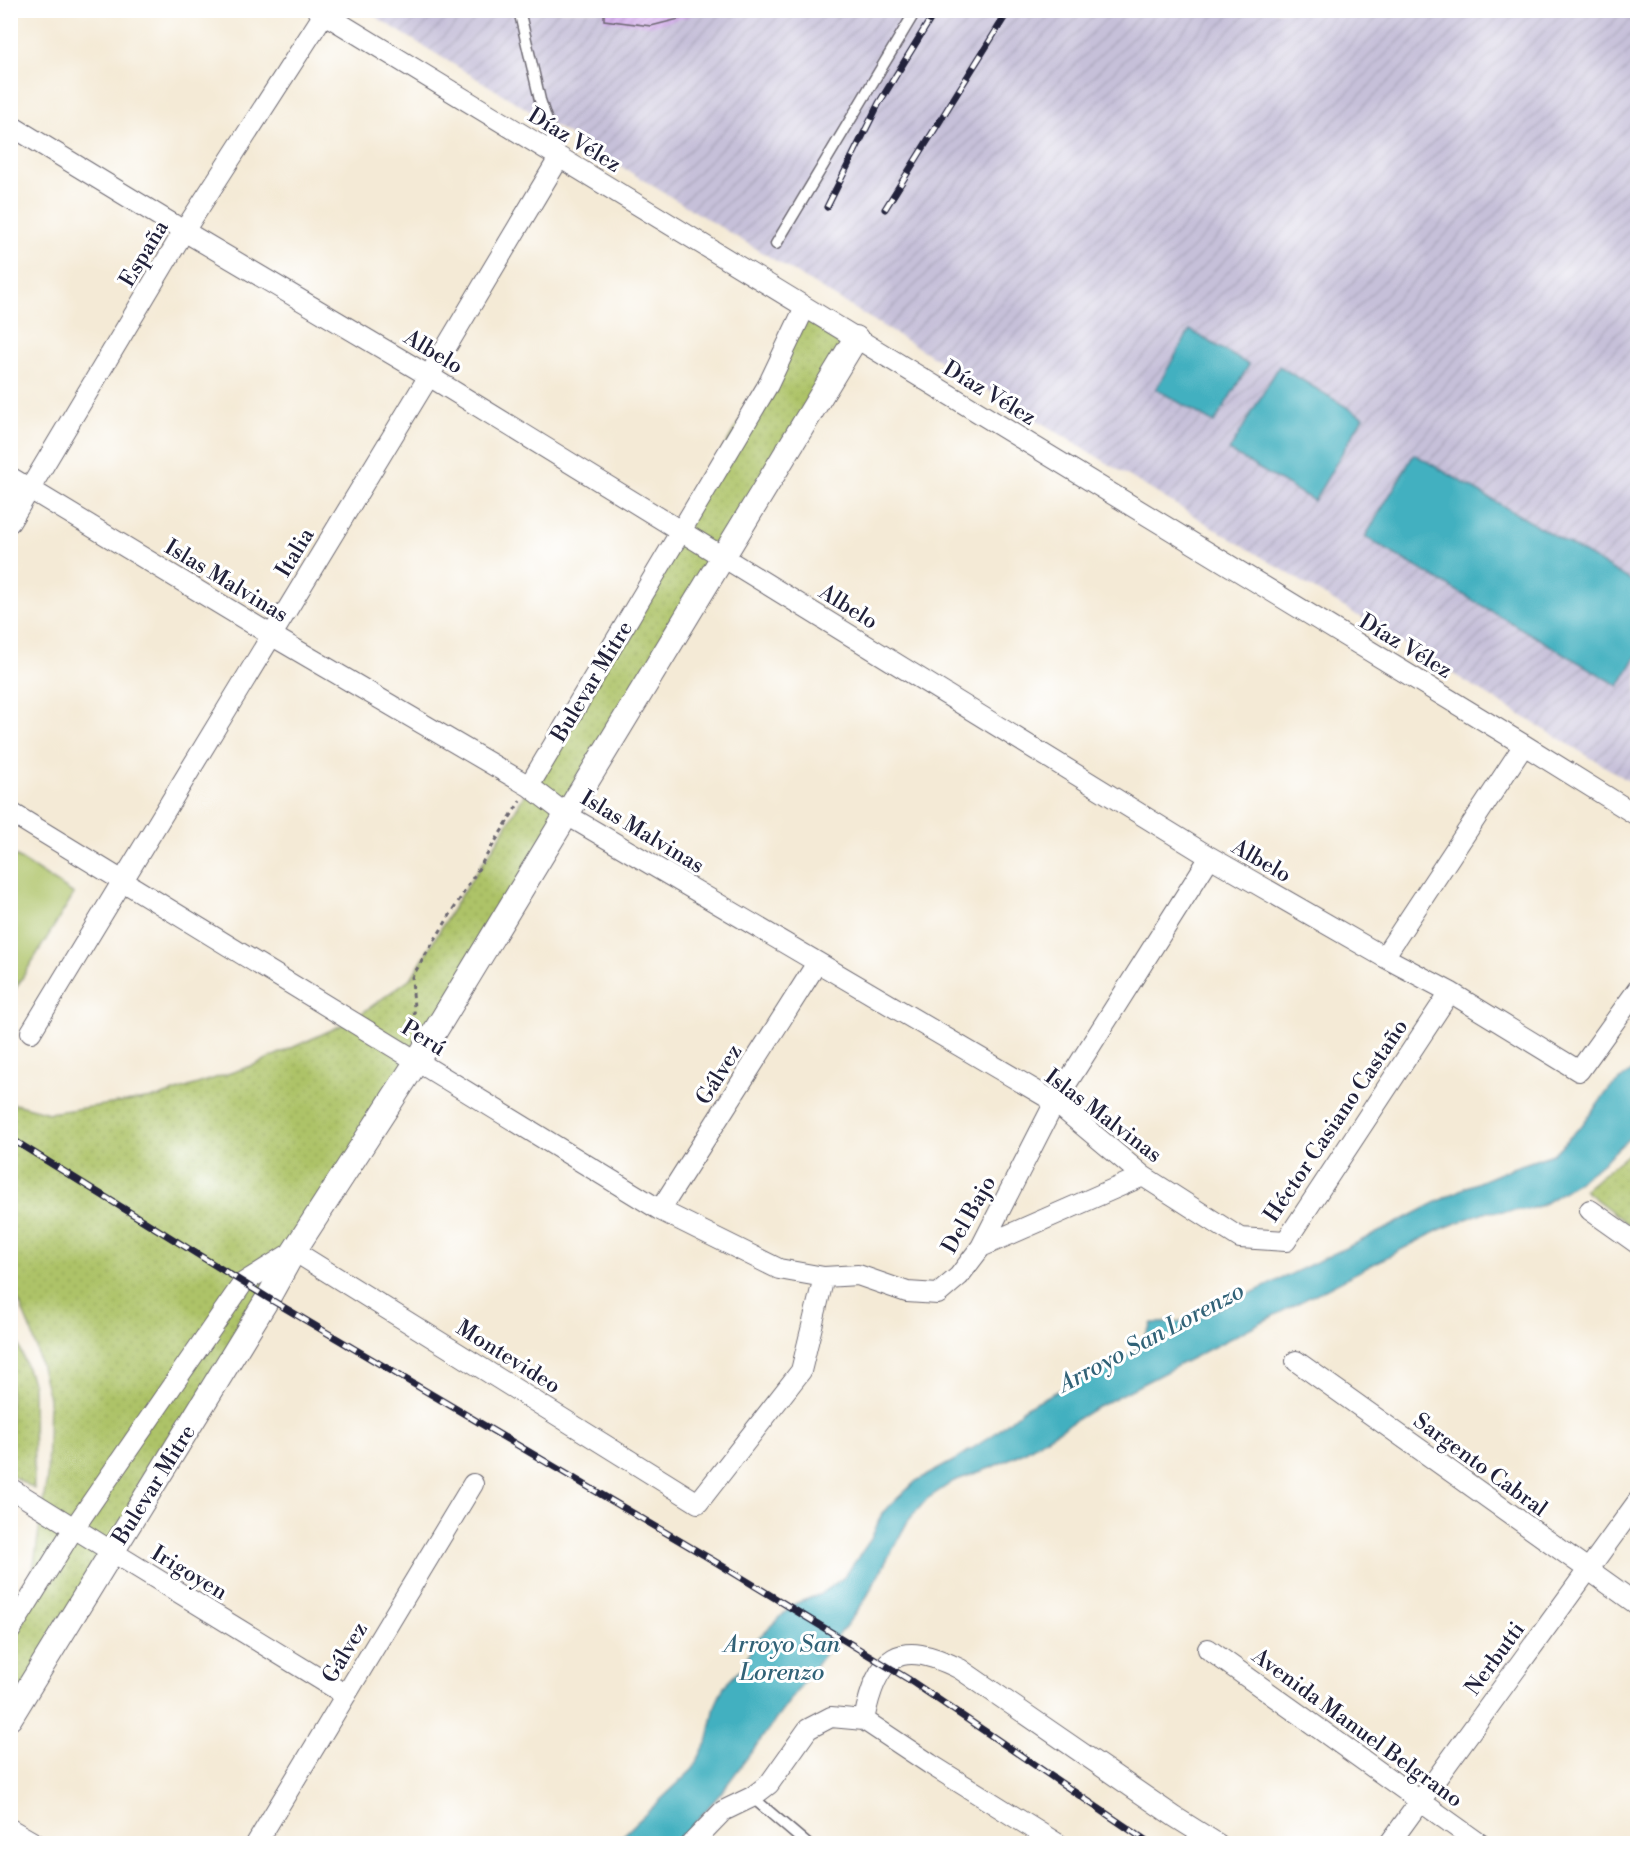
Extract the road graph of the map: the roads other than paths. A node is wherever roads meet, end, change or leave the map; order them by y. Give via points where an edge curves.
1 (519, 10) edge
2 (916, 10) edge
3 (321, 12) edge
4 (10, 125) edge
5 (559, 158) junction
6 (184, 231) junction
7 (777, 244) dead end
8 (805, 307) junction
9 (856, 338) junction
10 (429, 376) junction
11 (10, 477) edge
12 (30, 489) junction
13 (10, 522) edge
14 (681, 530) junction
15 (724, 557) junction
16 (272, 635) junction
17 (1524, 745) junction
18 (529, 786) junction
19 (10, 812) edge
20 (567, 815) junction
21 (1638, 816) edge
22 (1210, 857) junction
23 (123, 881) junction
24 (1384, 957) junction
25 (818, 963) junction
26 (1638, 989) edge
27 (1450, 992) junction
28 (31, 1032) dead end
29 (417, 1061) junction
30 (1055, 1102) junction
31 (1143, 1176) junction
32 (660, 1210) junction
33 (1590, 1210) dead end
34 (1240, 1238) joint
35 (1638, 1244) edge
36 (981, 1247) junction
37 (294, 1251) junction
38 (824, 1277) junction
39 (1296, 1361) dead end
40 (473, 1484) dead end
41 (10, 1488) edge
42 (1638, 1502) edge
43 (74, 1528) junction
44 (111, 1551) junction
45 (1588, 1570) junction
46 (1638, 1605) edge
47 (10, 1631) edge
48 (1208, 1649) dead end
49 (346, 1695) junction
50 (10, 1718) edge
51 (864, 1720) junction
52 (752, 1797) junction
53 (1420, 1801) junction
54 (10, 1829) edge
55 (1044, 1840) edge
56 (36, 1844) edge
57 (256, 1844) edge
58 (692, 1844) edge
59 (807, 1844) edge
60 (1218, 1844) edge
61 (1389, 1844) edge
62 (1480, 1844) edge

1 - 5 lane via 540,100
2 - 7 lane
3 - 5 street, Díaz Vélez
3 - 6 street, España
4 - 6 street, Albelo
5 - 8 street, Díaz Vélez
5 - 10 street, Italia
6 - 10 street, Albelo
6 - 12 street, España
8 - 9 street, Díaz Vélez
8 - 14 street, Bulevar Mitre via 768,385
9 - 15 street, Bulevar Mitre
9 - 17 street, Díaz Vélez
10 - 14 street, Albelo
10 - 16 street, Italia
11 - 12 street, Islas Malvinas
12 - 13 street, España
12 - 16 street, Islas Malvinas
14 - 15 street, Albelo
14 - 18 street, Bulevar Mitre
15 - 20 street, Bulevar Mitre
15 - 22 street, Albelo
16 - 18 street, Islas Malvinas
16 - 23 street, Italia
17 - 21 street, Díaz Vélez
17 - 24 street
18 - 20 street, Islas Malvinas
19 - 23 street, Perú
20 - 25 street, Islas Malvinas
20 - 29 street, Bulevar Mitre
22 - 24 street, Albelo
22 - 30 street, Del Bajo
23 - 28 street, Italia
23 - 29 street, Perú
24 - 27 street, Albelo
25 - 30 street, Islas Malvinas
25 - 32 street, Gálvez
26 - 27 street, Albelo via 1579,1071
27 - 34 street, Héctor Casiano Castaño via 1286,1241
29 - 32 street, Perú
29 - 37 street, Bulevar Mitre
30 - 31 street, Islas Malvinas
30 - 36 street, Del Bajo
31 - 34 street, Islas Malvinas
31 - 36 street
32 - 38 street, Perú via 779,1269
33 - 35 street
36 - 38 street, Del Bajo via 959,1276 938,1294 907,1292 858,1275
37 - 38 street, Montevideo via 698,1503 801,1371
37 - 43 street, Bulevar Mitre via 243,1282
37 - 44 street, Bulevar Mitre
39 - 45 street, Sargento Cabral
40 - 49 street, Gálvez
41 - 43 street, Irigoyen
42 - 45 street, Nerbutti
43 - 44 street, Irigoyen
43 - 47 street, Bulevar Mitre
44 - 49 street, Irigoyen
44 - 50 street, Bulevar Mitre
45 - 46 street, Sargento Cabral
45 - 53 street, Nerbutti
48 - 53 street, Avenida Manuel Belgrano
49 - 57 street, Gálvez
51 - 52 street via 831,1717 808,1729 769,1784
51 - 55 street
51 - 60 street via 876,1678 892,1658 911,1653 937,1657
52 - 58 street via 723,1811
52 - 59 lane
53 - 61 street, Nerbutti
53 - 62 street, Avenida Manuel Belgrano
54 - 56 street

